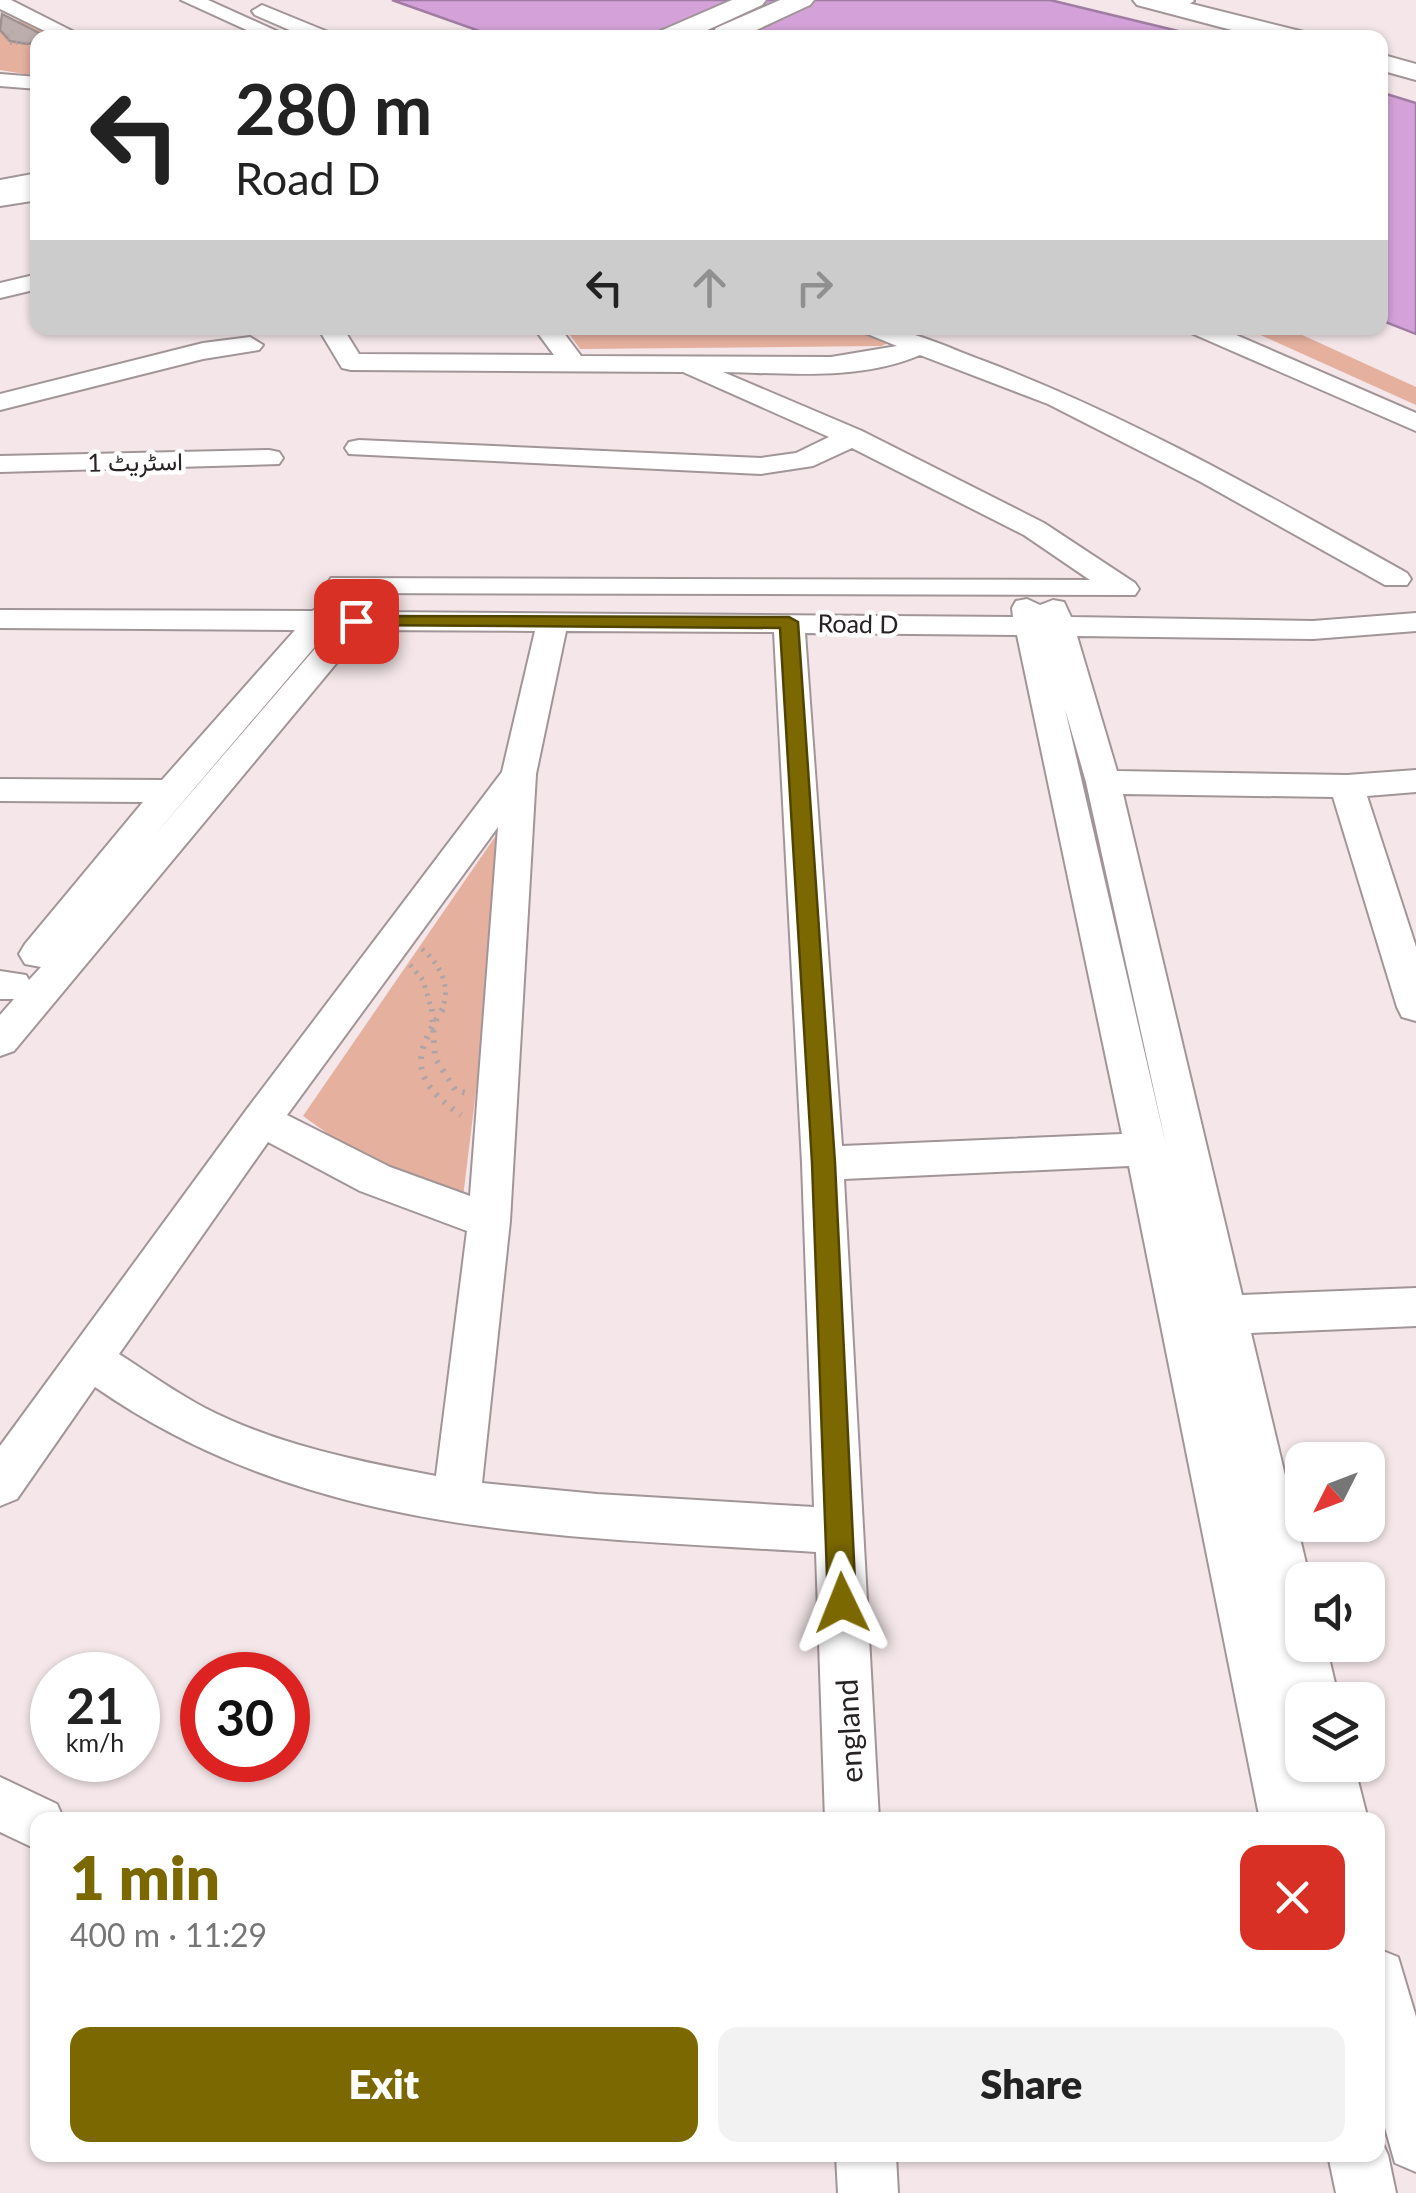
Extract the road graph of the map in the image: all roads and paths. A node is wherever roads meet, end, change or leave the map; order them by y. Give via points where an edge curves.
1 (191, 0) edge
2 (235, 0) edge
3 (753, 0) edge
4 (801, 0) edge
5 (1146, 0) edge
6 (1183, 0) edge
7 (4, 2) edge
8 (60, 30) edge
9 (263, 30) edge
10 (307, 30) edge
11 (685, 30) edge
12 (735, 30) edge
13 (1264, 30) edge
14 (1294, 30) edge
15 (8, 36) dead end
16 (0, 39) edge
17 (1388, 56) edge
18 (1388, 64) edge
19 (1416, 64) edge
20 (1416, 72) edge
21 (0, 80) edge
22 (30, 82) edge
23 (30, 166) edge
24 (0, 189) edge
25 (30, 194) edge
26 (0, 199) edge
27 (30, 283) edge
28 (0, 291) edge
29 (335, 335) edge
30 (552, 335) edge
31 (893, 335) edge
32 (1216, 335) edge
33 (250, 345) dead end
34 (921, 345) junction
35 (677, 363) junction
36 (574, 364) junction
37 (0, 402) edge
38 (1416, 422) edge
39 (852, 437) junction
40 (359, 448) dead end
41 (269, 458) dead end
42 (0, 464) edge
43 (1396, 579) dead end
44 (0, 602) edge
45 (1416, 606) edge
46 (344, 607) junction
47 (1042, 617) junction
48 (0, 619) edge
49 (789, 622) junction
50 (1416, 622) edge
51 (552, 623) junction
52 (519, 774) junction
53 (1416, 781) edge
54 (1103, 782) junction
55 (1347, 786) junction
56 (0, 790) edge
57 (171, 791) junction
58 (1406, 946) edge
59 (388, 949) junction
60 (4, 990) edge
61 (1416, 1007) edge
62 (434, 1022) junction
63 (0, 1041) edge
64 (497, 1107) junction
65 (261, 1120) junction
66 (1146, 1150) junction
67 (824, 1163) junction
68 (489, 1221) junction
69 (1416, 1307) edge
70 (1224, 1314) junction
71 (90, 1359) junction
72 (0, 1484) edge
73 (456, 1504) junction
74 (839, 1531) junction
75 (1309, 1682) edge
76 (1332, 1782) edge
77 (0, 1804) edge
78 (852, 1812) edge
79 (1285, 1812) edge
80 (1339, 1812) edge
81 (30, 1819) edge
82 (1385, 2007) edge
83 (1416, 2142) edge
84 (866, 2162) edge
85 (1359, 2162) edge
86 (868, 2193) edge
87 (1366, 2193) edge

1 - 9 street
2 - 10 street
3 - 11 main road
4 - 12 main road
5 - 13 main road
6 - 14 main road
7 - 8 street
15 - 16 path
17 - 19 main road
18 - 20 main road
21 - 22 street
23 - 24 main road
25 - 26 street
27 - 28 street
29 - 36 street via 351,362
30 - 36 street
31 - 34 street
32 - 38 street
33 - 37 street
34 - 35 street via 866,364
34 - 43 street via 1056,398
35 - 36 street
35 - 39 street
39 - 40 street via 803,460 761,466
39 - 46 street via 1034,529 1124,589
41 - 42 street, اسٹریٹ 1
44 - 46 street, Road D
45 - 47 street, Road D
46 - 47 street, Road D
46 - 48 street, Road D
46 - 51 street, Road D
46 - 57 street
46 - 63 street
47 - 49 street, Road D
47 - 50 street, Road D via 1313,630
47 - 54 street
47 - 66 street
49 - 51 street, Road D
49 - 67 street, england
51 - 52 street
52 - 59 street
52 - 64 street
53 - 55 street
54 - 55 street
54 - 70 street
55 - 58 street
56 - 57 street
57 - 60 street
58 - 61 street
59 - 62 path via 422,977
59 - 62 path via 422,949 438,964 445,1004
59 - 65 street
62 - 64 path via 434,1062 447,1082
62 - 64 path via 420,1052 429,1084 458,1114
64 - 68 street
65 - 68 street via 374,1179
65 - 71 street
66 - 67 street
66 - 79 street
67 - 74 street, england
68 - 73 street
69 - 70 street
70 - 75 street
71 - 72 street
71 - 73 street via 204,1431 336,1478
73 - 74 street
74 - 78 street, england
76 - 80 street
77 - 81 street
82 - 83 street
84 - 86 street
85 - 87 street

